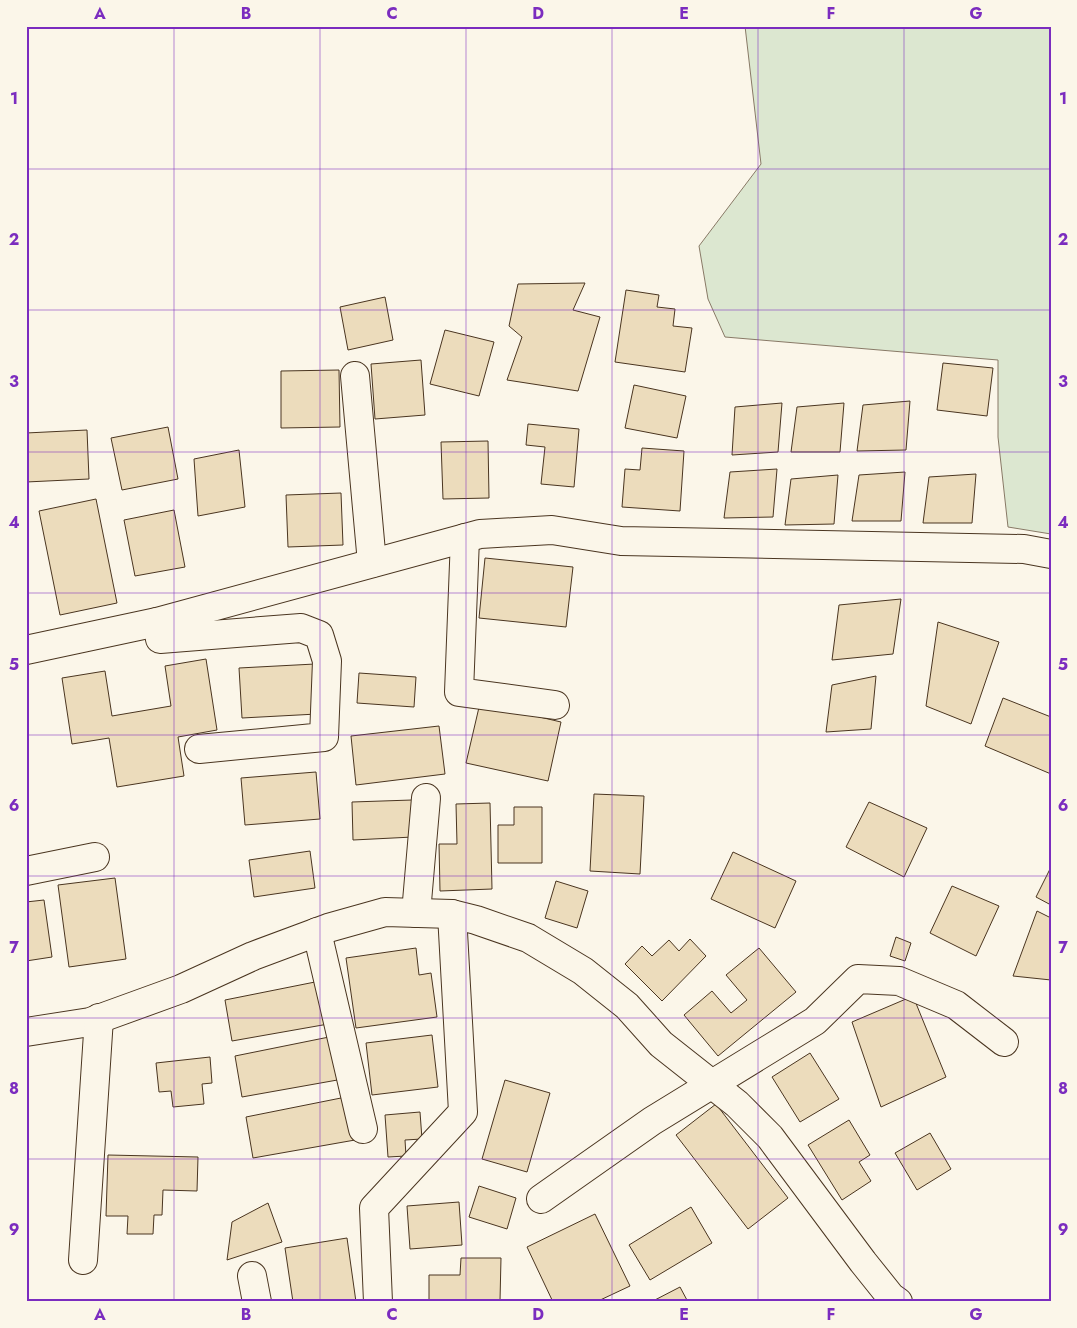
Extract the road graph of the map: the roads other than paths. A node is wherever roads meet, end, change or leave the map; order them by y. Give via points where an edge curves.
1 (355, 376) dead end
2 (465, 538) junction
3 (1051, 554) edge
4 (372, 563) junction
5 (157, 622) junction
6 (26, 650) edge
7 (556, 705) dead end
8 (199, 749) dead end
9 (426, 798) dead end
10 (95, 857) dead end
11 (26, 871) edge
12 (416, 913) junction
13 (452, 914) junction
14 (317, 932) junction
15 (99, 1018) junction
16 (26, 1032) edge
17 (1004, 1042) dead end
18 (712, 1085) junction
19 (363, 1129) dead end
20 (541, 1199) dead end
21 (83, 1260) dead end
22 (892, 1300) edge
23 (378, 1302) edge

1 - 4 street
2 - 3 street via 480,534 552,530 621,541 1024,549
2 - 4 street
2 - 7 street via 459,692
4 - 5 street
5 - 6 street
5 - 8 street via 160,639 300,628 319,635 327,661 324,737
9 - 12 street
10 - 11 street
12 - 13 street
12 - 14 street via 385,912
13 - 18 street via 528,938 583,971 627,1006 661,1044
13 - 23 street via 463,1112 374,1208
14 - 15 street via 253,956 181,990
14 - 19 street
15 - 16 street
15 - 21 street
17 - 18 street via 956,1005 899,982 858,979 815,1021
18 - 20 street via 652,1121
18 - 22 street via 737,1104 770,1137

